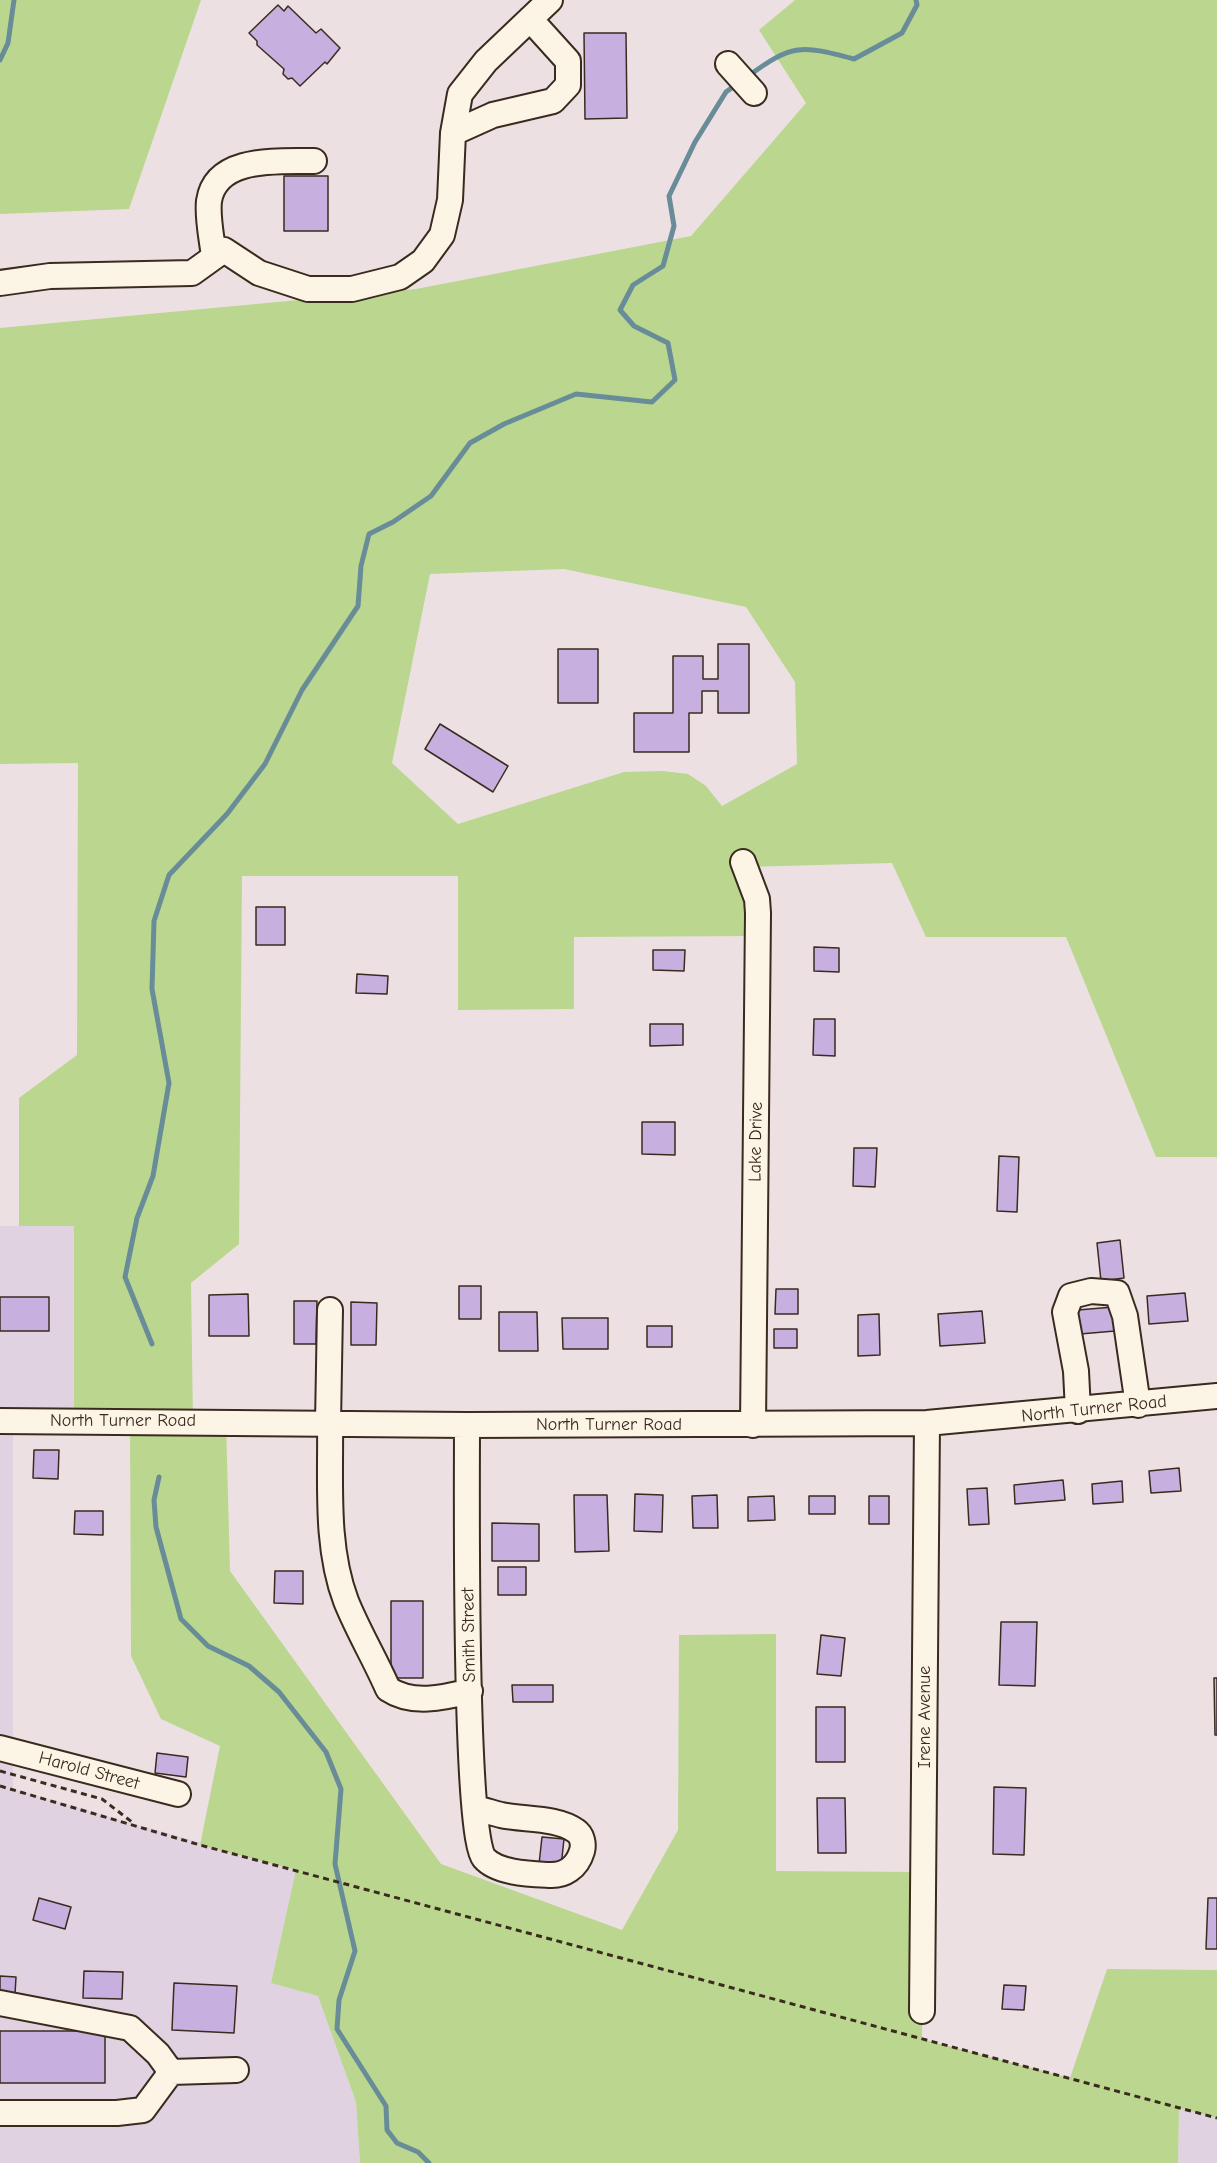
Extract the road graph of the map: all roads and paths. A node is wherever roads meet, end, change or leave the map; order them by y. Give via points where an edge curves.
1 (550, 0) edge
2 (530, 19) junction
3 (728, 64) dead end
4 (754, 93) dead end
5 (453, 133) junction
6 (314, 161) dead end
7 (214, 257) junction
8 (0, 283) edge
9 (743, 862) dead end
10 (330, 1310) dead end
11 (1217, 1396) edge
12 (1138, 1405) junction
13 (1078, 1411) junction
14 (0, 1421) edge
15 (329, 1423) junction
16 (927, 1423) junction
17 (466, 1425) junction
18 (753, 1425) junction
19 (470, 1691) junction
20 (0, 1748) edge
21 (0, 1771) edge
22 (0, 1786) edge
23 (178, 1794) dead end
24 (475, 1808) junction
25 (136, 1825) junction
26 (0, 2002) edge
27 (922, 2011) dead end
28 (236, 2070) dead end
29 (171, 2072) junction
30 (0, 2113) edge
31 (1217, 2118) edge

1 - 2 street
2 - 5 street via 486,61 460,94
2 - 5 street via 568,61 568,85 553,101 493,114
3 - 4 street
5 - 7 street via 450,200 442,235 423,261 400,277 352,289 308,289 259,273 224,250
6 - 7 street via 256,164 233,170 217,180 209,199
7 - 8 street via 192,273 50,276
9 - 18 street, Lake Drive via 758,912
10 - 15 street
11 - 12 street, North Turner Road
12 - 13 street, North Turner Road
12 - 13 street via 1125,1316 1117,1293 1091,1291 1071,1296 1065,1312 1076,1371
13 - 16 street, North Turner Road
14 - 15 street, North Turner Road
15 - 17 street, North Turner Road
15 - 19 street via 330,1506 338,1569 346,1600 388,1689 401,1698 422,1699
16 - 18 street, North Turner Road
16 - 27 street, Irene Avenue
17 - 18 street, North Turner Road
17 - 19 street, Smith Street
19 - 24 street, Smith Street
20 - 23 street, Harold Street
21 - 25 path via 102,1799
22 - 25 path
24 - 24 street, Smith Street via 478,1844 483,1857 493,1865 561,1875 574,1867 582,1851 578,1832 567,1826
25 - 31 path
26 - 29 street via 130,2028
28 - 29 street
29 - 30 street via 143,2110

